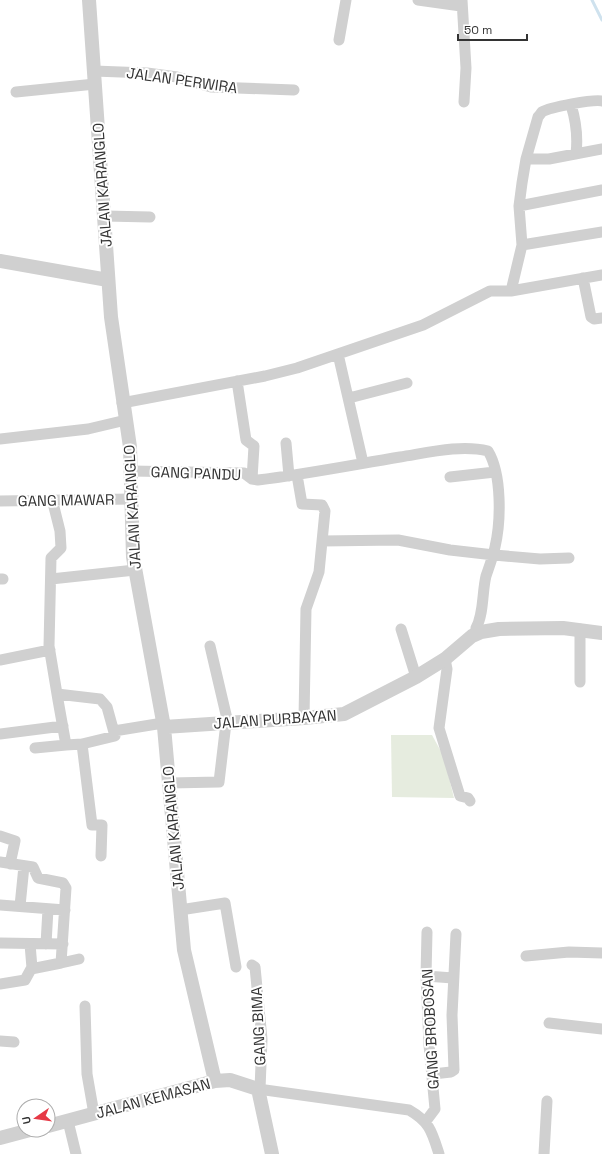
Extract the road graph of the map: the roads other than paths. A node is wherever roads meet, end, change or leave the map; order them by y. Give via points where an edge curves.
1 (89, 0) edge
2 (346, 0) edge
3 (418, 0) edge
4 (461, 3) edge
5 (339, 40) dead end
6 (94, 78) junction
7 (294, 90) dead end
8 (16, 92) dead end
9 (602, 101) edge
10 (464, 102) dead end
11 (571, 105) junction
12 (602, 149) edge
13 (576, 154) junction
14 (526, 159) junction
15 (602, 190) edge
16 (519, 206) junction
17 (105, 216) junction
18 (150, 217) dead end
19 (602, 232) edge
20 (522, 245) junction
21 (0, 261) edge
22 (602, 275) edge
23 (583, 278) junction
24 (108, 280) junction
25 (511, 291) junction
26 (602, 318) edge
27 (338, 354) junction
28 (237, 381) junction
29 (407, 383) dead end
30 (349, 398) junction
31 (122, 403) junction
32 (126, 420) junction
33 (0, 440) edge
34 (286, 443) dead end
35 (363, 463) junction
36 (131, 471) junction
37 (495, 472) junction
38 (293, 476) junction
39 (450, 478) dead end
40 (255, 480) junction
41 (52, 499) junction
42 (132, 499) junction
43 (0, 501) edge
44 (322, 541) junction
45 (494, 555) junction
46 (569, 558) dead end
47 (135, 570) junction
48 (51, 579) junction
49 (401, 629) dead end
50 (580, 629) junction
51 (602, 632) edge
52 (476, 634) junction
53 (210, 646) dead end
54 (50, 650) junction
55 (445, 659) junction
56 (0, 660) edge
57 (416, 677) junction
58 (580, 682) dead end
59 (57, 694) junction
60 (304, 718) junction
61 (227, 723) junction
62 (163, 725) junction
63 (63, 726) junction
64 (114, 731) junction
65 (0, 734) edge
66 (82, 744) junction
67 (66, 745) junction
68 (35, 748) dead end
69 (170, 783) junction
70 (470, 801) dead end
71 (0, 836) edge
72 (101, 856) dead end
73 (5, 863) edge
74 (24, 866) junction
75 (0, 905) edge
76 (20, 906) junction
77 (48, 909) junction
78 (65, 910) junction
79 (180, 910) junction
80 (427, 932) dead end
81 (456, 934) dead end
82 (0, 943) edge
83 (30, 944) junction
84 (46, 944) junction
85 (63, 944) junction
86 (602, 953) edge
87 (526, 956) dead end
88 (79, 959) dead end
89 (61, 963) junction
90 (252, 965) dead end
91 (236, 967) dead end
92 (32, 968) junction
93 (426, 976) junction
94 (454, 978) junction
95 (0, 984) edge
96 (85, 1006) dead end
97 (549, 1023) dead end
98 (602, 1029) edge
99 (0, 1041) edge
100 (14, 1042) dead end
101 (432, 1074) junction
102 (214, 1082) junction
103 (259, 1089) junction
104 (547, 1101) dead end
105 (94, 1114) junction
106 (68, 1121) junction
107 (426, 1121) junction
108 (56, 1124) edge
109 (16, 1134) edge
110 (0, 1138) edge
111 (76, 1154) edge
112 (272, 1154) edge
113 (439, 1154) edge
114 (544, 1154) edge

1 - 6 street, JALAN KARANGLO
2 - 5 street
3 - 4 street
4 - 10 street via 466,68
6 - 7 street, JALAN PERWIRA via 147,73 177,77 212,87
6 - 8 street, JALAN PERWIRA
6 - 17 street, JALAN KARANGLO
9 - 11 street
11 - 13 street via 577,136
11 - 14 street via 542,112 538,117
12 - 13 street
13 - 14 street via 549,159
14 - 16 street
15 - 16 street
16 - 20 street
17 - 18 street
17 - 24 street, JALAN KARANGLO
19 - 20 street
20 - 25 street
21 - 24 street
22 - 23 street
23 - 25 street
23 - 26 street via 591,317
24 - 31 street, JALAN KARANGLO
25 - 27 street via 490,291 423,325
27 - 28 street via 297,368
27 - 30 street
28 - 31 street
28 - 40 street via 246,440 254,446
29 - 30 street
30 - 35 street
31 - 32 street, JALAN KARANGLO
32 - 33 street via 88,429
32 - 36 street, JALAN KARANGLO
34 - 38 street
35 - 37 street via 420,453 481,449 488,451
35 - 38 street
36 - 40 street, GANG PANDU via 244,473
36 - 42 street, JALAN KARANGLO
37 - 39 street
37 - 45 street via 499,507
38 - 40 street
38 - 44 street via 302,504 322,505 324,508
41 - 42 street, GANG MAWAR
41 - 43 street, GANG MAWAR
41 - 48 street via 60,531 61,548 51,558
42 - 47 street, JALAN KARANGLO
44 - 45 street via 398,540
44 - 60 street via 319,572 306,609
45 - 46 street via 540,559
45 - 52 street via 486,576
47 - 48 street
47 - 62 street, JALAN KARANGLO
48 - 54 street
49 - 57 street
50 - 51 street, JALAN PURBAYAN
50 - 52 street, JALAN PURBAYAN via 499,629
50 - 58 street
52 - 55 street, JALAN PURBAYAN
53 - 61 street
54 - 56 street
54 - 59 street
55 - 57 street, JALAN PURBAYAN
55 - 70 street via 447,669 439,728 460,796
57 - 60 street, JALAN PURBAYAN via 349,712
59 - 63 street
59 - 64 street via 100,699 107,707
60 - 61 street, JALAN PURBAYAN
61 - 62 street, JALAN PURBAYAN
61 - 69 street via 219,782
62 - 64 street
62 - 69 street, JALAN KARANGLO
63 - 65 street
63 - 67 street
64 - 66 street via 114,737
66 - 67 street
66 - 72 street via 92,825 102,825
67 - 68 street
69 - 79 street, JALAN KARANGLO
71 - 73 street via 15,841
73 - 74 street
74 - 76 street
74 - 78 street via 33,867 38,878 65,885
75 - 76 street
76 - 77 street
77 - 78 street
77 - 84 street
78 - 85 street
79 - 91 street via 225,903
79 - 102 street, JALAN KARANGLO via 185,955
80 - 93 street, GANG BROBOSAN
81 - 94 street
82 - 83 street
83 - 84 street
83 - 92 street
84 - 85 street
85 - 89 street
86 - 87 street via 569,952
88 - 89 street
89 - 92 street
90 - 103 street, GANG BIMA via 255,967 262,1039
92 - 95 street via 24,980
93 - 94 street
93 - 101 street, GANG BROBOSAN
94 - 101 street via 454,1070
96 - 105 street via 87,1074
97 - 98 street
99 - 100 street
101 - 107 street, GANG BROBOSAN via 435,1110
102 - 103 street, JALAN KEMASAN via 230,1080
102 - 105 street, JALAN KEMASAN
103 - 107 street via 409,1110
103 - 112 street
104 - 114 street
105 - 106 street, JALAN KEMASAN
106 - 108 street, JALAN KEMASAN
106 - 111 street
107 - 113 street
109 - 110 street

